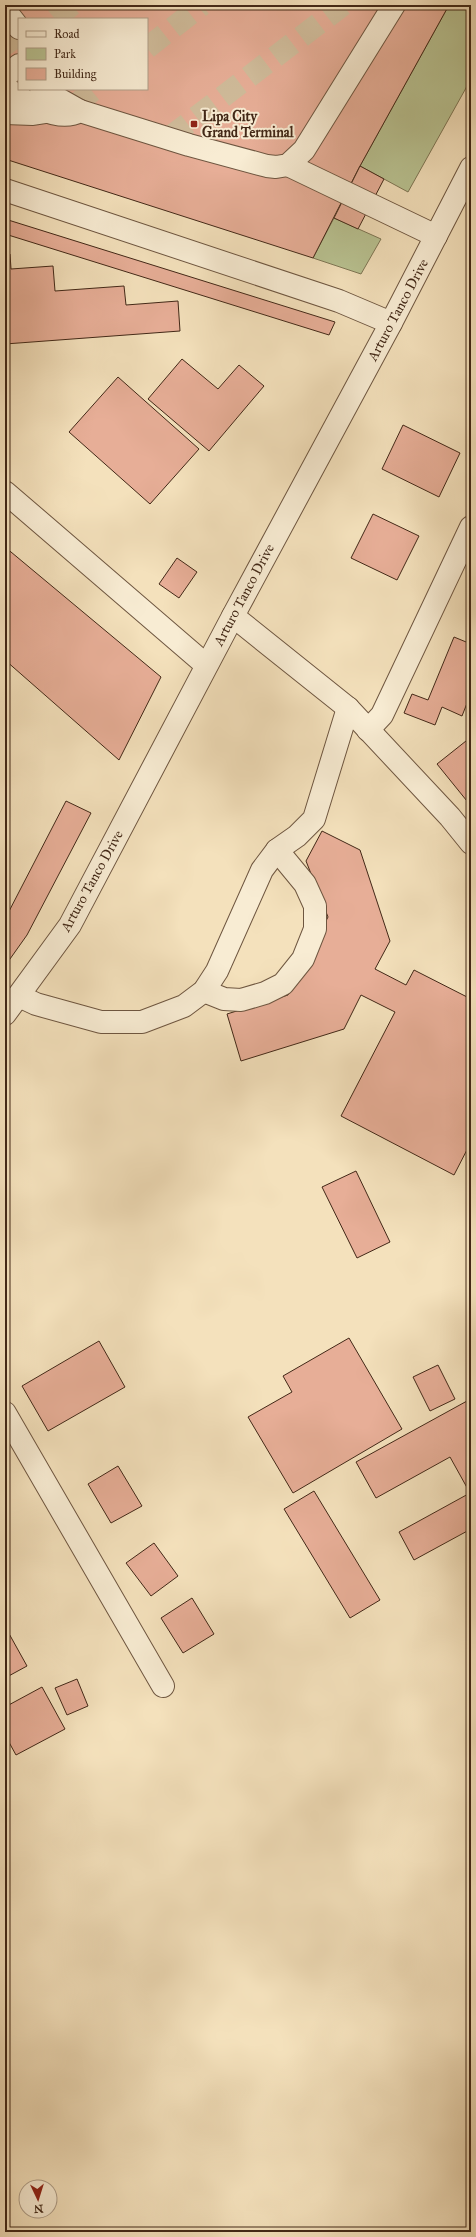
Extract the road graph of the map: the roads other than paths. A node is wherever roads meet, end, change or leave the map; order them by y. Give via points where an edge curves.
1 (394, 5) edge
2 (5, 10) edge
3 (18, 27) edge
4 (18, 66) edge
5 (5, 77) edge
6 (5, 88) edge
7 (44, 90) edge
8 (80, 111) junction
9 (46, 112) junction
10 (5, 113) edge
11 (288, 165) junction
12 (471, 168) edge
13 (5, 190) edge
14 (436, 236) junction
15 (391, 323) junction
16 (5, 492) edge
17 (471, 527) edge
18 (233, 616) junction
19 (206, 665) junction
20 (348, 708) junction
21 (368, 730) junction
22 (471, 844) edge
23 (277, 850) junction
24 (204, 991) junction
25 (18, 996) junction
26 (5, 1014) edge
27 (5, 1413) edge
28 (163, 1686) dead end

1 - 11 street via 304,150
2 - 3 street
4 - 5 street
6 - 9 street
7 - 8 street
8 - 9 street via 67,115
8 - 11 street via 267,166
9 - 10 street
11 - 14 street
12 - 14 street, Arturo Tanco Drive
13 - 15 street via 339,301
14 - 15 street, Arturo Tanco Drive
15 - 18 street, Arturo Tanco Drive
16 - 19 street
17 - 21 street via 382,715
18 - 19 street, Arturo Tanco Drive
18 - 20 street
19 - 25 street, Arturo Tanco Drive via 70,925
20 - 21 street
20 - 23 street via 314,819 297,836
21 - 22 street via 450,817
23 - 24 street via 262,870 217,971
23 - 24 street via 305,884 315,906 315,929 303,959 283,984 265,993 241,1000 224,999
24 - 25 street via 184,1006 142,1022 101,1022 36,1004
25 - 26 street, Arturo Tanco Drive
27 - 28 street

